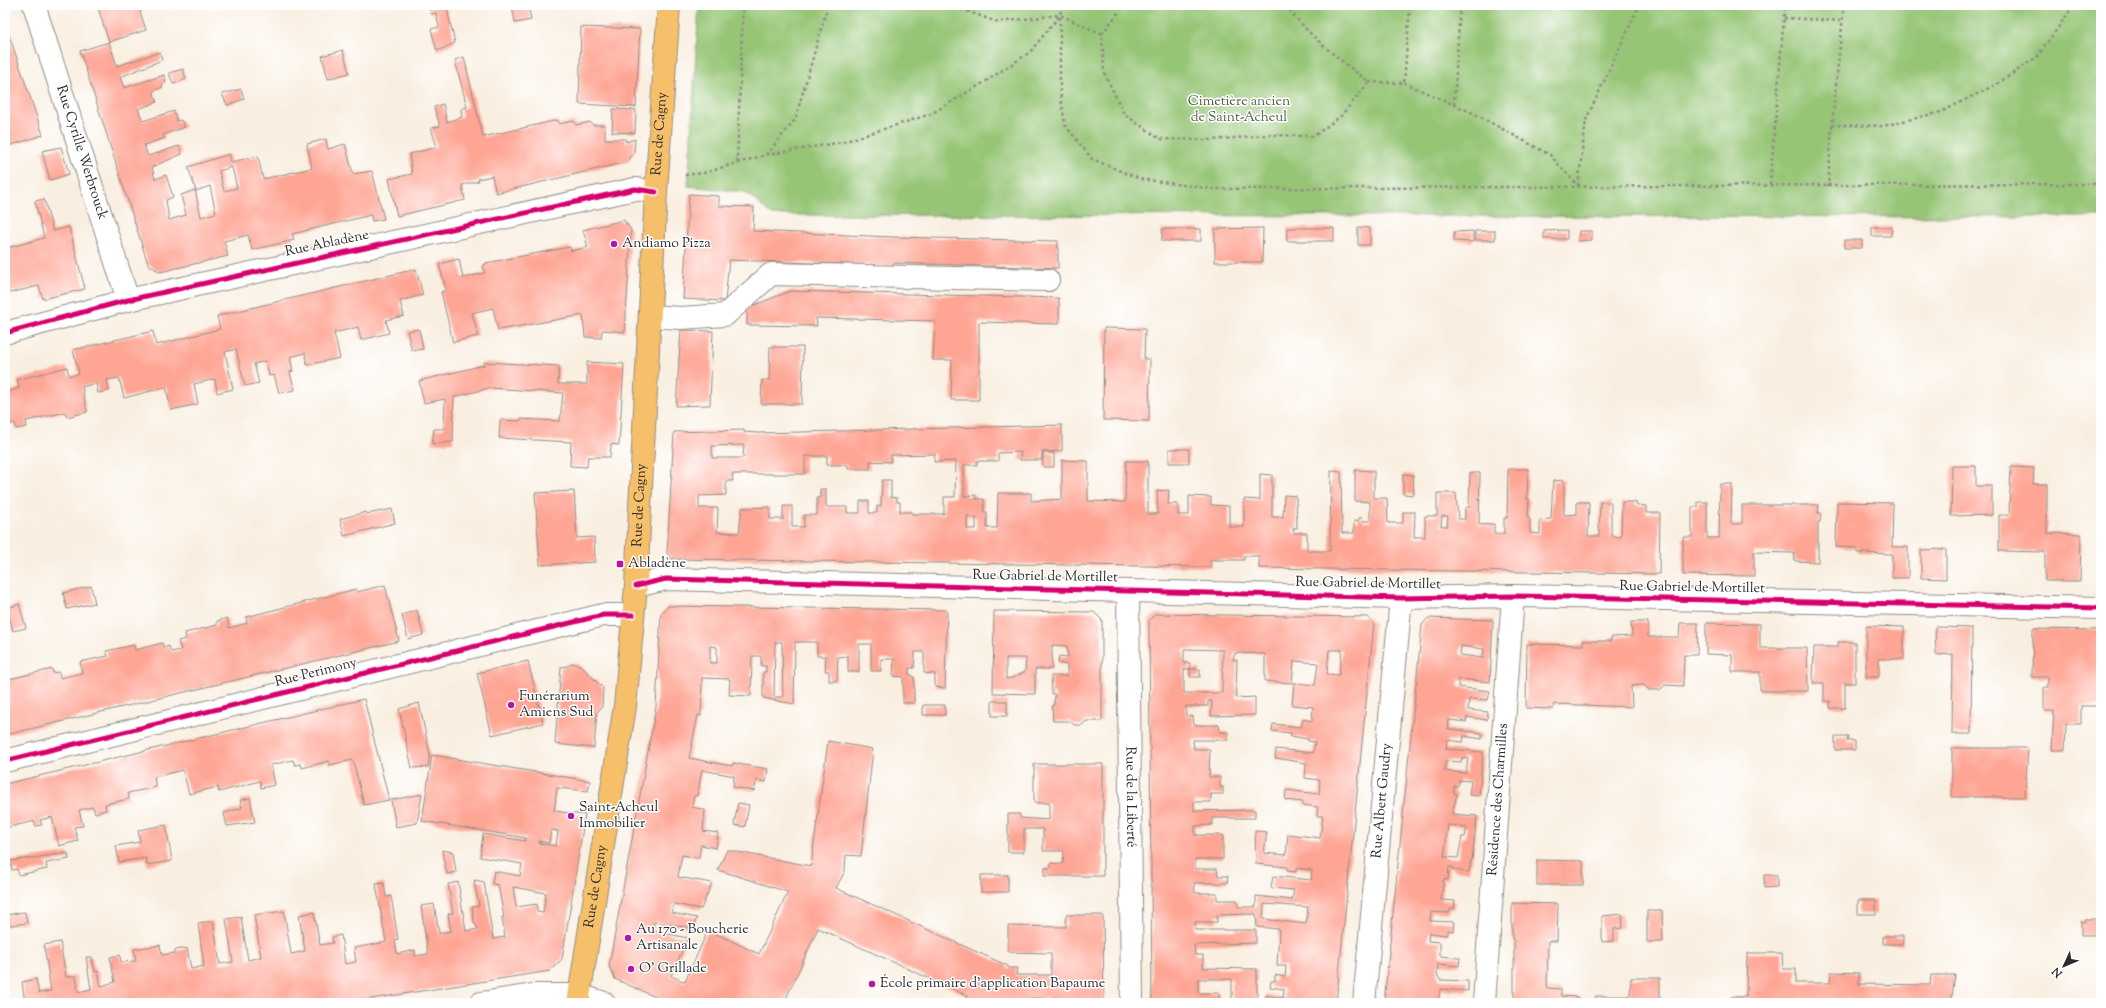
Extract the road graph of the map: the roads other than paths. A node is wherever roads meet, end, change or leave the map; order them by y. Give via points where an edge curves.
1 (34, 5) edge
2 (669, 5) edge
3 (657, 185) junction
4 (1048, 280) dead end
5 (128, 300) junction
6 (650, 316) junction
7 (5, 333) edge
8 (636, 586) junction
9 (1128, 591) junction
10 (1513, 596) junction
11 (1401, 598) junction
12 (2101, 608) edge
13 (633, 615) junction
14 (5, 761) edge
15 (578, 999) edge
16 (480, 1003) edge
17 (604, 1003) edge
18 (1132, 1003) edge
19 (1364, 1003) edge
20 (1484, 1003) edge

1 - 5 street, Rue Cyrille Werbrouck
2 - 3 main road, Rue de Cagny
3 - 5 street, Rue Abladène
3 - 6 main road, Rue de Cagny
4 - 6 street via 771,274 725,314 681,318
5 - 7 street, Rue Abladène
6 - 8 main road, Rue de Cagny
8 - 9 street, Rue Gabriel de Mortillet via 666,580
8 - 13 main road, Rue de Cagny
9 - 11 street, Rue Gabriel de Mortillet
9 - 18 street, Rue de la Liberté
10 - 11 street, Rue Gabriel de Mortillet
10 - 12 street, Rue Gabriel de Mortillet
10 - 20 street, Résidence des Charmilles
11 - 19 street, Rue Albert Gaudry
13 - 14 street, Rue Perimony via 603,615
13 - 15 main road, Rue de Cagny via 625,706
15 - 16 street via 533,995
15 - 17 street

